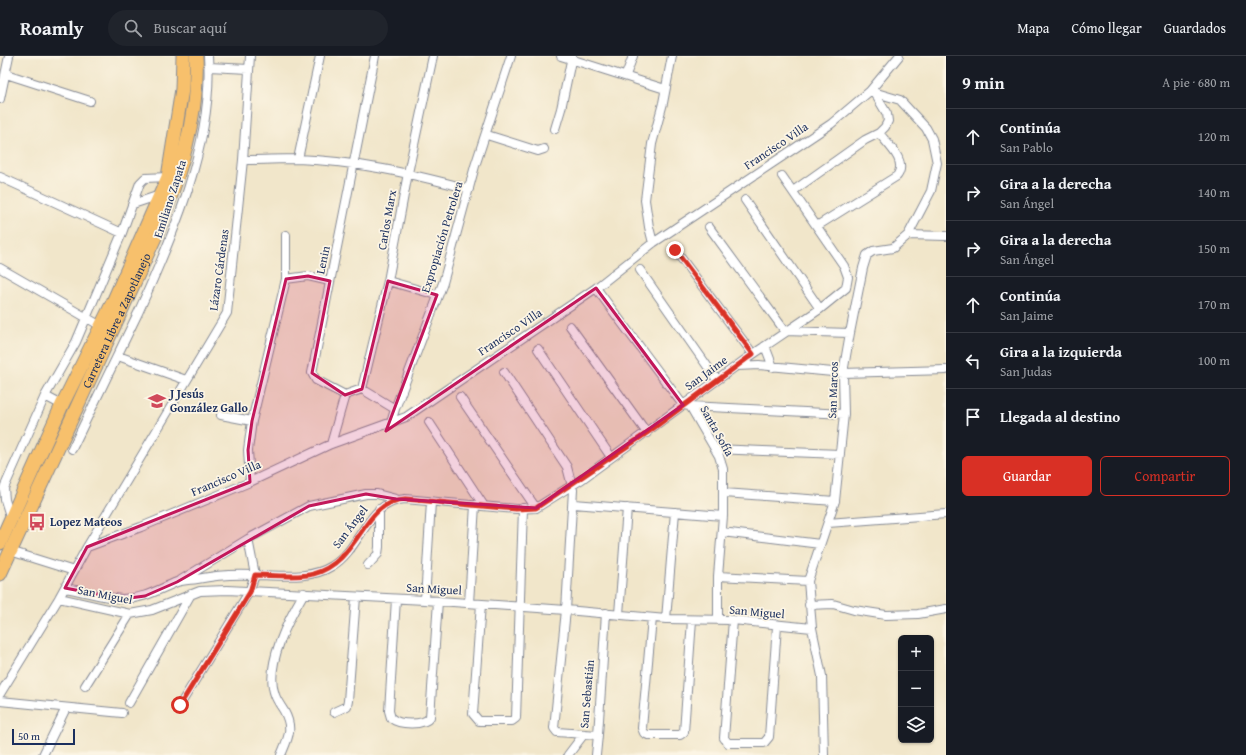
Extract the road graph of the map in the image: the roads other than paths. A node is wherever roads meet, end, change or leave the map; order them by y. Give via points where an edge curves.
1 (9, 56) edge
2 (182, 56) edge
3 (196, 56) edge
4 (208, 56) edge
5 (250, 56) edge
6 (320, 56) edge
7 (375, 56) edge
8 (433, 56) edge
9 (511, 56) edge
10 (561, 56) edge
11 (633, 56) edge
12 (672, 56) edge
13 (897, 57) edge
14 (571, 58) edge
15 (209, 67) junction
16 (249, 68) junction
17 (6, 74) junction
18 (626, 75) junction
19 (665, 89) junction
20 (872, 92) junction
21 (0, 99) edge
22 (90, 101) dead end
23 (555, 129) dead end
24 (879, 133) junction
25 (487, 136) junction
26 (544, 149) dead end
27 (298, 159) junction
28 (243, 160) junction
29 (354, 164) junction
30 (408, 173) junction
31 (782, 176) dead end
32 (0, 177) edge
33 (168, 177) junction
34 (469, 189) junction
35 (793, 191) junction
36 (161, 195) junction
37 (745, 200) dead end
38 (133, 204) junction
39 (817, 226) junction
40 (709, 227) dead end
41 (122, 233) junction
42 (286, 235) dead end
43 (908, 235) junction
44 (946, 236) edge
45 (654, 243) junction
46 (675, 250) dead end
47 (0, 268) edge
48 (640, 270) dead end
49 (286, 279) junction
50 (330, 281) junction
51 (388, 281) junction
52 (596, 288) junction
53 (437, 295) junction
54 (820, 310) junction
55 (86, 318) junction
56 (101, 326) junction
57 (570, 326) dead end
58 (785, 332) junction
59 (850, 333) junction
60 (76, 342) junction
61 (765, 346) junction
62 (90, 348) junction
63 (538, 349) dead end
64 (753, 354) junction
65 (118, 356) junction
66 (737, 366) junction
67 (773, 366) junction
68 (946, 370) edge
69 (504, 372) dead end
70 (843, 373) junction
71 (186, 380) junction
72 (716, 380) junction
73 (362, 388) junction
74 (345, 395) junction
75 (45, 396) junction
76 (460, 397) dead end
77 (62, 405) junction
78 (686, 406) junction
79 (394, 409) junction
80 (844, 414) junction
81 (221, 415) dead end
82 (252, 421) junction
83 (429, 422) dead end
84 (391, 424) junction
85 (647, 433) junction
86 (331, 444) junction
87 (72, 449) dead end
88 (715, 449) junction
89 (840, 454) junction
90 (611, 457) junction
91 (250, 482) junction
92 (572, 484) junction
93 (724, 493) junction
94 (396, 499) junction
95 (835, 501) junction
96 (430, 502) junction
97 (574, 504) junction
98 (479, 506) junction
99 (523, 508) junction
100 (536, 508) junction
101 (627, 508) junction
102 (378, 509) junction
103 (675, 512) junction
104 (946, 514) edge
105 (723, 516) junction
106 (11, 519) junction
107 (828, 523) junction
108 (722, 532) junction
109 (248, 540) junction
110 (820, 544) junction
111 (5, 547) edge
112 (88, 547) junction
113 (368, 565) dead end
114 (74, 571) junction
115 (0, 574) edge
116 (255, 575) junction
117 (718, 576) junction
118 (808, 581) junction
119 (177, 582) junction
120 (65, 588) junction
121 (250, 592) junction
122 (304, 593) junction
123 (191, 594) junction
124 (356, 597) junction
125 (59, 598) junction
126 (396, 599) junction
127 (425, 600) junction
128 (438, 601) junction
129 (469, 603) junction
130 (481, 604) junction
131 (809, 605) junction
132 (519, 607) junction
133 (946, 609) edge
134 (566, 610) junction
135 (606, 613) junction
136 (130, 614) junction
137 (619, 614) junction
138 (652, 618) junction
139 (666, 619) junction
140 (692, 620) junction
141 (718, 620) junction
142 (732, 620) junction
143 (777, 626) junction
144 (812, 628) junction
145 (84, 686) dead end
146 (0, 694) edge
147 (0, 701) edge
148 (129, 703) dead end
149 (180, 705) dead end
150 (66, 708) junction
151 (334, 712) dead end
152 (122, 713) dead end
153 (584, 734) junction
154 (598, 735) junction
155 (43, 755) edge
156 (281, 755) edge
157 (568, 755) edge
158 (596, 755) edge
159 (824, 755) edge

1 - 17 street
2 - 33 main road, Carretera Libre a Zapotlanejo via 182,89
3 - 111 main road, Carretera Libre a Zapotlanejo via 194,102 187,144 174,190 157,234
4 - 15 street, Emiliano Zapata
5 - 16 street, Lázaro Cárdenas
6 - 27 street
7 - 29 street, Lenin
8 - 30 street, Carlos Marx
9 - 25 street, Expropiación Petrolera
10 - 14 street
11 - 18 street
12 - 19 street
13 - 20 street, Francisco Villa
14 - 18 street
14 - 23 street
15 - 16 street
15 - 65 street, Emiliano Zapata via 205,115 186,196 170,241
16 - 28 street, Lázaro Cárdenas
17 - 21 street
17 - 22 street
18 - 19 street
19 - 45 street via 652,144 645,200
20 - 24 street via 885,109 888,118 887,124
20 - 43 street, San Marcos via 900,100 926,128 935,150 937,163 931,191
20 - 45 street, Francisco Villa via 831,124
24 - 35 street via 865,140
24 - 39 street via 899,159 902,167 900,172
25 - 26 street via 538,151
25 - 34 street, Expropiación Petrolera
27 - 28 street
27 - 29 street
28 - 71 street, Lázaro Cárdenas via 227,313
29 - 30 street
29 - 50 street, Lenin
30 - 34 street
30 - 51 street, Carlos Marx
31 - 35 street
32 - 41 street
33 - 36 main road, Carretera Libre a Zapotlanejo
33 - 38 street via 145,178 140,183
34 - 53 street, Expropiación Petrolera via 443,283
35 - 39 street
36 - 38 street
36 - 56 main road, Carretera Libre a Zapotlanejo
37 - 54 street
38 - 41 street
39 - 54 street, San Jaime via 844,266 848,277 846,288
40 - 58 street
41 - 55 street
42 - 49 street
43 - 44 street
43 - 59 street, San Marcos via 893,248 874,251 867,256
45 - 52 street, Francisco Villa
46 - 64 street
47 - 55 street
48 - 72 street
49 - 50 street via 308,276
49 - 82 street
50 - 74 street, Lenin via 312,373 316,380
51 - 53 street
51 - 73 street, Carlos Marx
52 - 78 street, Santa Sofía
52 - 84 street, Francisco Villa via 406,417
53 - 79 street, Expropiación Petrolera
54 - 58 street, San Jaime
55 - 56 street
55 - 60 street
56 - 62 main road, Carretera Libre a Zapotlanejo
57 - 85 street
58 - 59 street
58 - 61 street, San Jaime
59 - 70 street, San Marcos
60 - 62 street
60 - 75 street
61 - 64 street, San Jaime
61 - 67 street
62 - 77 main road, Carretera Libre a Zapotlanejo
63 - 90 street
64 - 66 street, San Jaime
65 - 71 street
65 - 87 street, Emiliano Zapata
66 - 67 street
66 - 72 street, San Jaime
67 - 70 street
68 - 70 street
69 - 92 street via 567,467
70 - 80 street, San Marcos
71 - 112 street, Lázaro Cárdenas
72 - 78 street, San Jaime
73 - 74 street
73 - 79 street
74 - 86 street
75 - 77 street
75 - 106 street via 4,488
76 - 100 street
77 - 106 main road, Carretera Libre a Zapotlanejo
78 - 80 street
78 - 85 street, San Jaime
78 - 88 street, Santa Sofía
79 - 84 street, Expropiación Petrolera
80 - 89 street, San Marcos
81 - 82 street
82 - 91 street via 248,450
83 - 98 street
84 - 86 street, Francisco Villa
85 - 90 street, San Jaime
86 - 91 street, Francisco Villa
88 - 89 street
88 - 93 street, Santa Sofía via 722,462
89 - 95 street, San Marcos
90 - 92 street, San Jaime
91 - 112 street, Francisco Villa
92 - 97 street
92 - 100 street
93 - 95 street
93 - 105 street, Santa Sofía
94 - 96 street
94 - 102 street, San Ángel
94 - 109 street, San Ángel via 366,494 318,503
95 - 107 street, San Marcos
96 - 98 street
96 - 127 street
97 - 101 street
97 - 134 street
98 - 99 street
98 - 129 street
99 - 100 street
99 - 132 street
101 - 103 street
101 - 137 street
102 - 113 street via 378,554
102 - 116 street, San Ángel via 346,555 333,566 312,575
103 - 105 street
103 - 139 street
104 - 107 street
105 - 108 street, Santa Sofía
106 - 111 main road, Carretera Libre a Zapotlanejo
107 - 110 street, San Marcos
108 - 110 street
108 - 117 street, Santa Sofía
109 - 116 street
109 - 119 street, San Ángel
110 - 118 street, San Marcos
111 - 114 street
111 - 115 main road, Carretera Libre a Zapotlanejo
112 - 114 street, Lázaro Cárdenas
114 - 120 street, Lázaro Cárdenas
116 - 119 street, San Ángel via 231,575
116 - 121 street
117 - 118 street
117 - 141 street, Santa Sofía
118 - 131 street, San Marcos
119 - 120 street, San Ángel via 145,596 122,599
120 - 125 street, Lázaro Cárdenas
121 - 122 street, San Miguel
121 - 123 street, San Miguel via 212,590
121 - 149 street
122 - 124 street, San Miguel
122 - 156 street via 276,654 274,695 288,718 290,730
123 - 136 street, San Miguel via 152,610
123 - 148 street
124 - 126 street, San Miguel
124 - 151 street via 348,701 347,706
125 - 136 street, San Miguel
125 - 146 street, Lázaro Cárdenas
126 - 127 street, San Miguel
126 - 128 street via 389,711 394,721 409,722 425,722 431,715
127 - 128 street, San Miguel
128 - 129 street, San Miguel
129 - 130 street, San Miguel
130 - 132 street, San Miguel
130 - 132 street via 473,714 479,721 511,721 516,718
131 - 133 street via 837,604 854,610 886,615 918,614
131 - 144 street, San Marcos
132 - 134 street, San Miguel
134 - 135 street, San Miguel
134 - 153 street, San Sebastián via 554,728 559,732
135 - 137 street, San Miguel
135 - 154 street, San Sebastián
136 - 145 street
137 - 138 street, San Miguel
138 - 139 street, San Miguel
138 - 140 street via 642,728 648,735 680,735 684,732
139 - 140 street, San Miguel
140 - 141 street, San Miguel
141 - 142 street, San Miguel
142 - 143 street, San Miguel
142 - 143 street via 724,738 728,743 764,743 768,740
143 - 144 street, San Miguel
144 - 159 street, San Marcos via 822,676
147 - 150 street
150 - 152 street
150 - 155 street
153 - 154 street, San Sebastián
153 - 157 street
154 - 158 street

